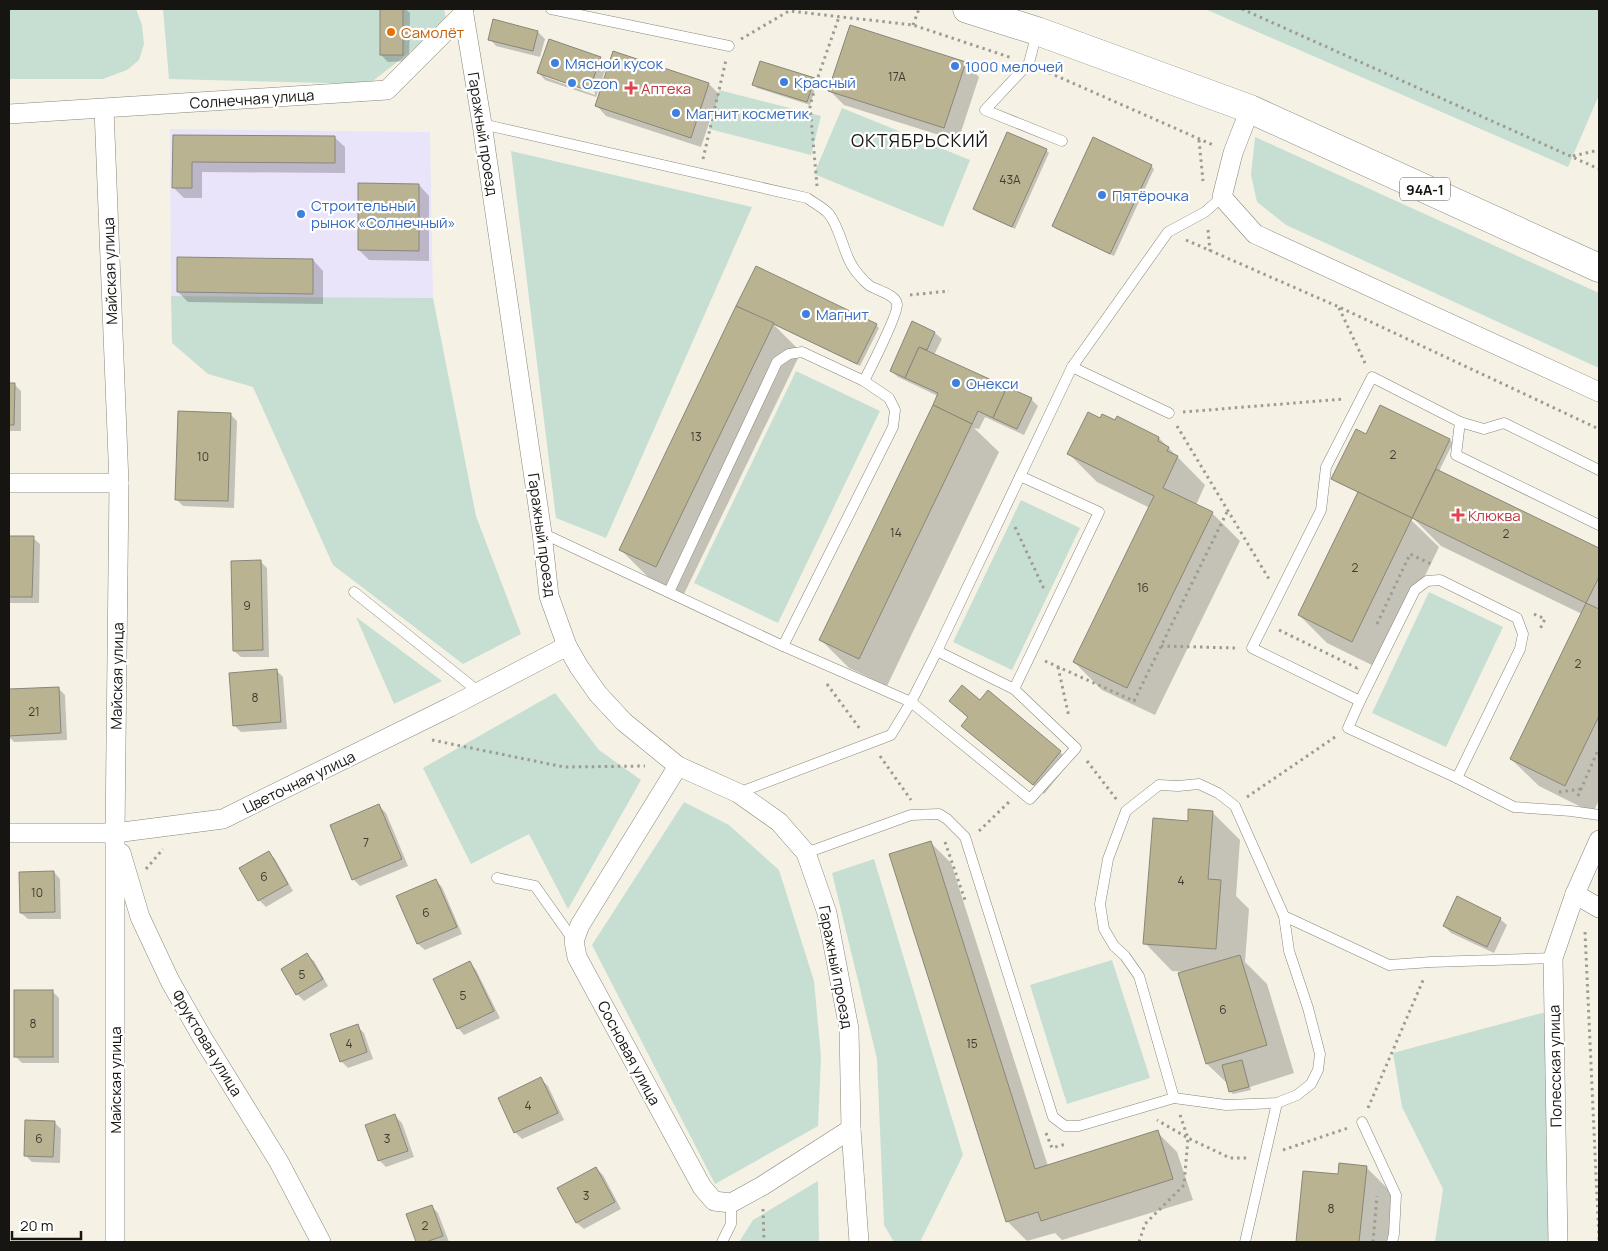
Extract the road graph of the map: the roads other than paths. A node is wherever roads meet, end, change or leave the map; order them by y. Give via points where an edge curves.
1 (551, 9) edge
2 (967, 9) edge
3 (464, 11) edge
4 (1037, 31) junction
5 (729, 46) road end
6 (104, 109) junction
7 (1250, 109) junction
8 (9, 114) edge
9 (482, 124) junction
10 (1062, 141) dead end
11 (1222, 197) junction
12 (1599, 268) edge
13 (1072, 367) junction
14 (864, 381) junction
15 (1599, 392) edge
16 (1169, 413) road end
17 (1460, 422) junction
18 (1599, 470) edge
19 (1020, 476) junction
20 (9, 483) edge
21 (119, 483) junction
22 (1599, 525) edge
23 (542, 533) junction
24 (354, 592) dead end
25 (669, 592) junction
26 (567, 646) junction
27 (783, 646) junction
28 (937, 651) junction
29 (1014, 689) junction
30 (480, 692) junction
31 (1360, 700) junction
32 (911, 702) junction
33 (678, 766) junction
34 (1457, 778) junction
35 (738, 793) junction
36 (1599, 815) edge
37 (9, 833) edge
38 (115, 833) junction
39 (1599, 840) edge
40 (806, 853) junction
41 (497, 878) dead end
42 (1586, 901) edge
43 (1284, 916) junction
44 (574, 940) junction
45 (1553, 958) junction
46 (1174, 1098) junction
47 (1277, 1103) junction
48 (1362, 1122) road end
49 (851, 1129) junction
50 (731, 1203) junction
51 (115, 1242) edge
52 (321, 1242) edge
53 (722, 1242) edge
54 (859, 1242) edge
55 (1245, 1242) edge
56 (1392, 1242) edge
57 (1558, 1242) edge

1 - 5 lane
2 - 4 main road, 94А-1
3 - 6 street, Солнечная улица via 387,90
3 - 9 street, Гаражный проезд
4 - 7 main road, 94А-1
4 - 10 lane via 1029,63 985,110
6 - 8 street, Солнечная улица
6 - 21 street, Майская улица
7 - 11 street via 1233,152
7 - 12 main road, 94А-1
9 - 14 lane via 807,198 819,206 828,213 839,232 852,268 868,285 892,297 898,306
9 - 23 street, Гаражный проезд
11 - 13 lane via 1205,212 1168,232
11 - 15 street via 1255,234
13 - 16 lane
13 - 19 lane
14 - 25 lane via 802,352 789,354 778,362
14 - 27 lane via 889,398 896,410 893,427
17 - 18 lane via 1484,429 1504,423
17 - 22 lane via 1456,455
17 - 31 lane via 1372,377 1326,467 1321,510 1252,648
19 - 28 lane
19 - 29 lane via 1099,512
20 - 21 street
21 - 38 street, Майская улица
23 - 25 lane
23 - 26 street, Гаражный проезд via 549,596
24 - 30 lane
25 - 27 lane
26 - 30 street, Цветочная улица
26 - 33 street, Гаражный проезд via 598,694 624,722
27 - 32 lane
28 - 29 lane
28 - 32 lane
29 - 32 lane via 1076,748 1030,799
30 - 38 street, Цветочная улица via 223,819
31 - 34 lane via 1348,728
31 - 34 lane via 1415,590 1427,581 1440,580 1517,618 1523,634 1520,649
32 - 35 lane via 890,735
33 - 35 street, Гаражный проезд
33 - 44 street via 580,925
34 - 36 lane via 1514,807
35 - 40 street, Гаражный проезд via 779,822
37 - 38 street, Цветочная улица
38 - 51 street, Майская улица
38 - 52 street, Фруктовая улица via 140,917 170,981 279,1162
39 - 42 street, Полесская улица
40 - 46 lane via 910,815 939,814 948,819 965,837 1053,1117 1065,1126 1079,1126
40 - 49 street, Гаражный проезд via 827,913 849,1029
41 - 44 lane via 536,886
42 - 45 street, Полесская улица
43 - 45 lane via 1389,964
43 - 46 lane via 1234,806 1218,793 1199,784 1159,786 1126,811 1108,859 1100,904 1104,929 1139,976
43 - 47 lane via 1289,951 1320,1054 1318,1070 1311,1084 1297,1095
44 - 50 street, Сосновая улица via 577,957 702,1187 714,1201
45 - 57 street, Полесская улица
46 - 47 lane via 1226,1105
47 - 55 lane
48 - 56 lane via 1396,1195
49 - 50 street
49 - 54 street, Гаражный проезд
50 - 53 lane via 731,1224

